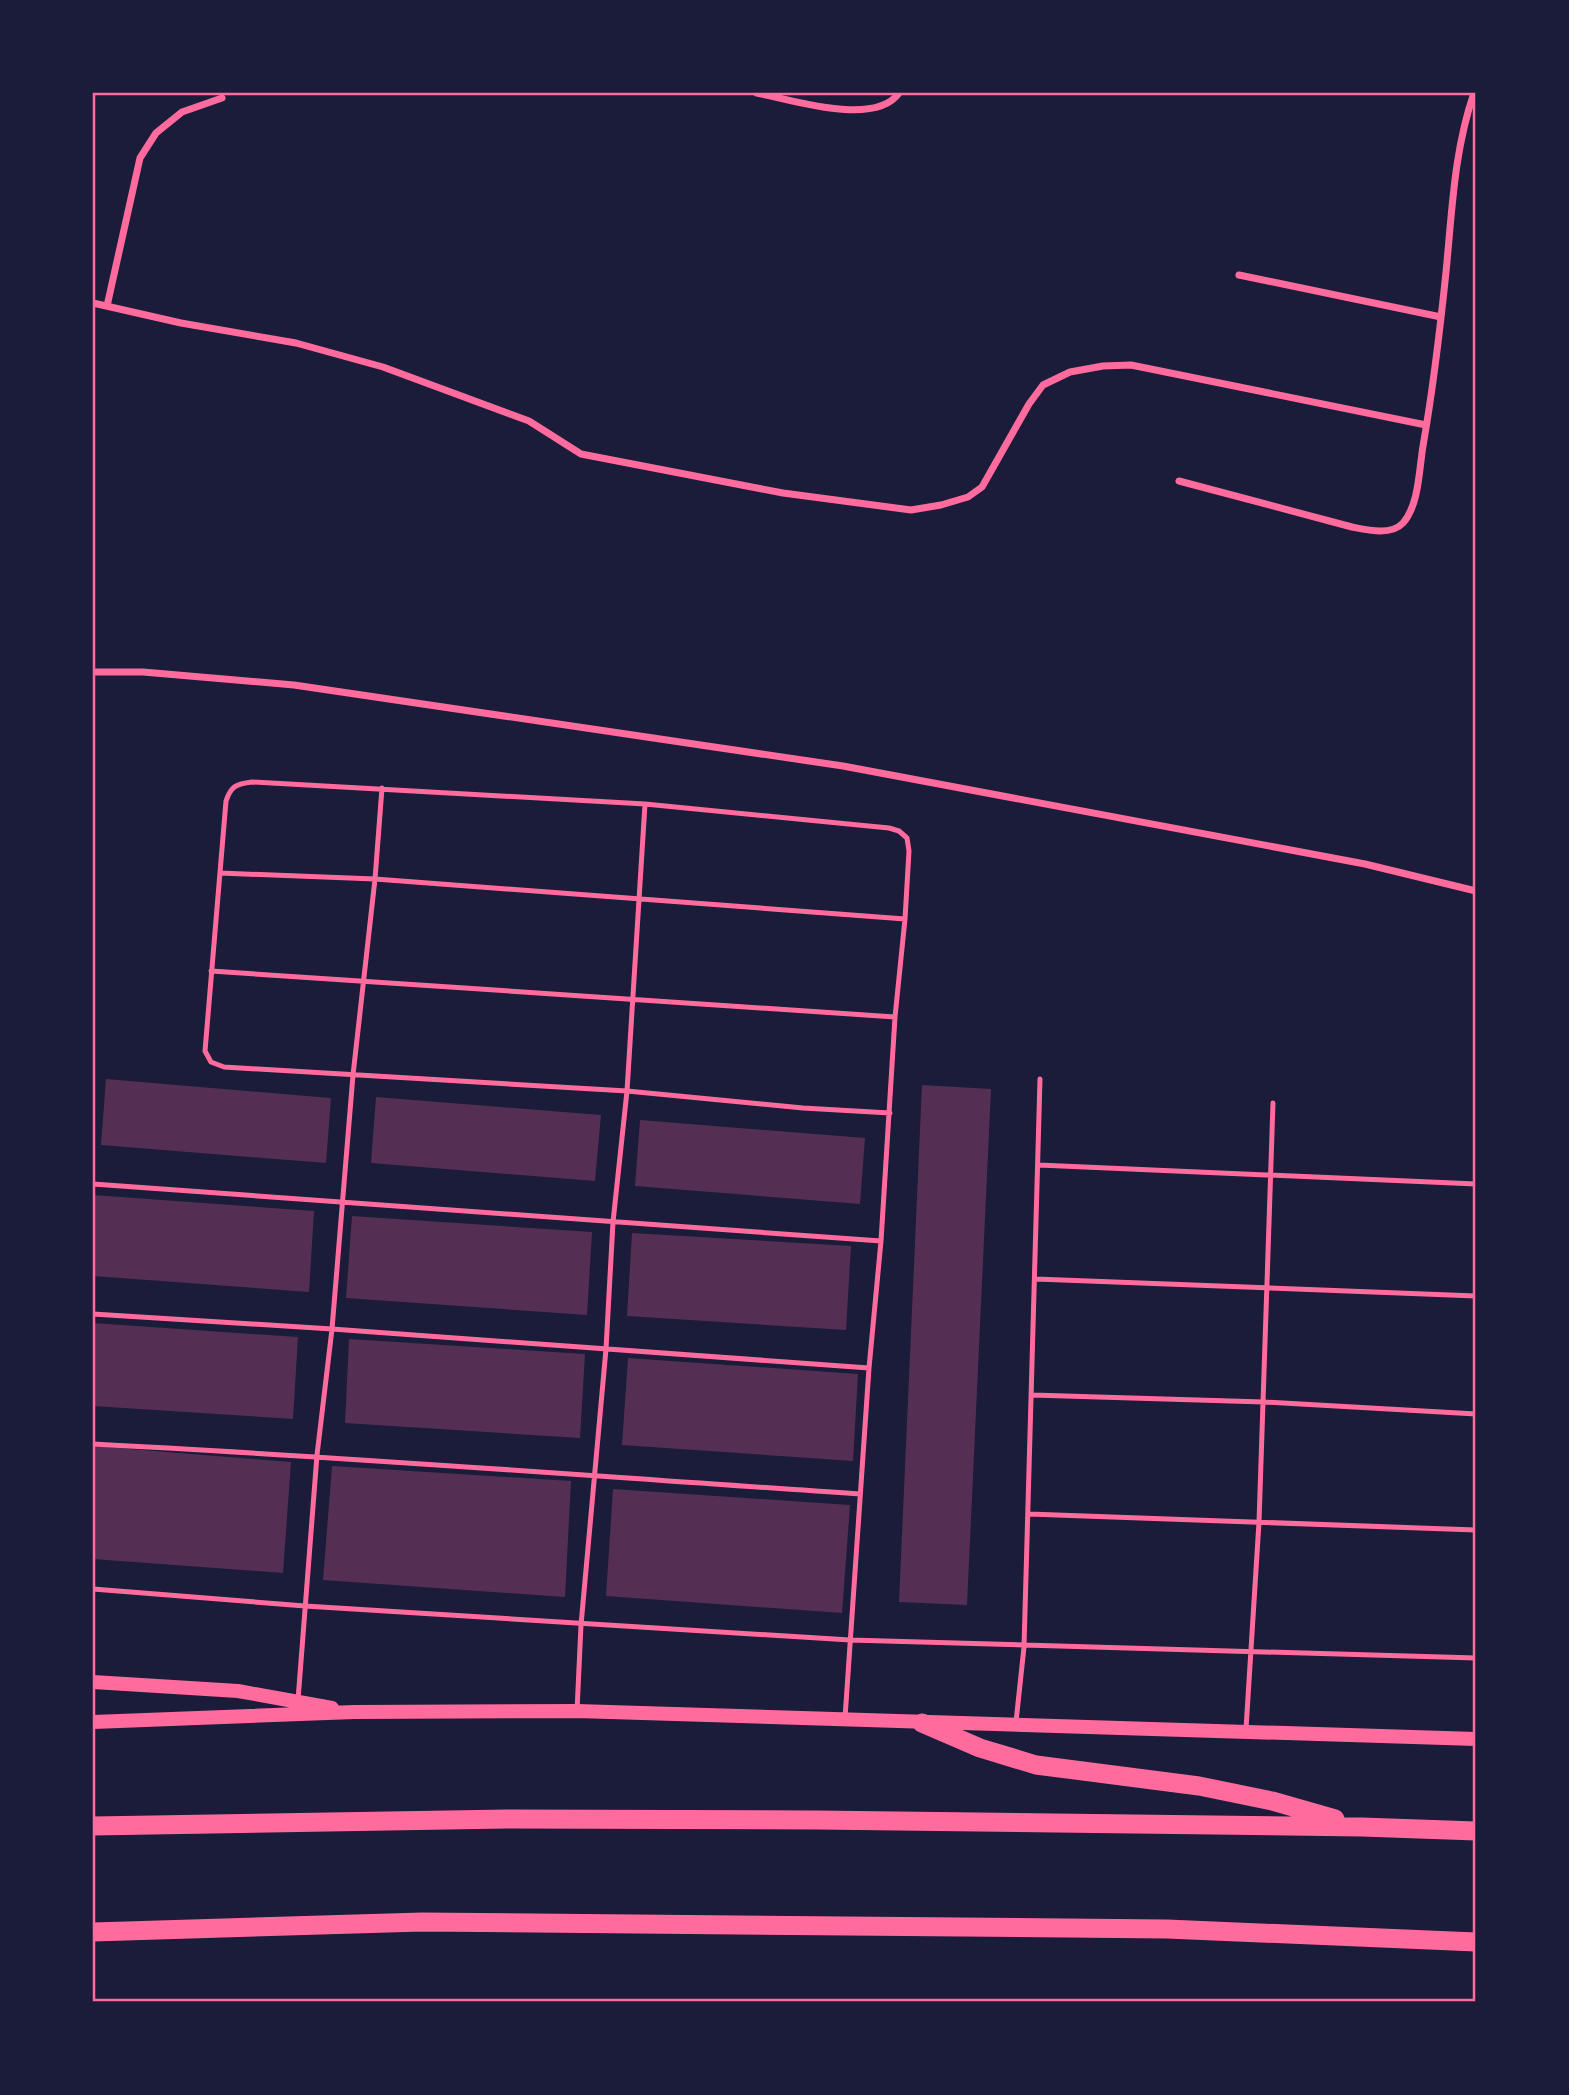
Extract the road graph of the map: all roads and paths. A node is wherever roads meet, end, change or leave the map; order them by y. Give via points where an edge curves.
1 (757, 93) edge
2 (899, 93) edge
3 (1474, 93) edge
4 (222, 98) dead end
5 (1239, 275) dead end
6 (93, 303) edge
7 (107, 306) junction
8 (1441, 317) junction
9 (1426, 425) junction
10 (1179, 481) dead end
11 (93, 672) edge
12 (382, 788) junction
13 (645, 804) junction
14 (220, 873) junction
15 (375, 879) junction
16 (1476, 891) edge
17 (641, 898) junction
18 (905, 919) junction
19 (211, 971) junction
20 (362, 982) junction
21 (634, 1000) junction
22 (895, 1017) junction
23 (353, 1075) junction
24 (1040, 1079) dead end
25 (627, 1091) junction
26 (1273, 1103) dead end
27 (890, 1113) junction
28 (1039, 1165) junction
29 (1272, 1176) junction
30 (93, 1184) edge
31 (1476, 1184) edge
32 (344, 1201) junction
33 (613, 1222) junction
34 (881, 1241) junction
35 (1036, 1279) junction
36 (1268, 1287) junction
37 (1476, 1296) edge
38 (93, 1314) edge
39 (332, 1329) junction
40 (606, 1349) junction
41 (869, 1368) junction
42 (1032, 1395) junction
43 (1264, 1402) junction
44 (1476, 1414) edge
45 (93, 1444) edge
46 (317, 1455) junction
47 (594, 1477) junction
48 (860, 1493) junction
49 (1028, 1514) junction
50 (1259, 1522) junction
51 (1476, 1531) edge
52 (93, 1589) edge
53 (305, 1606) junction
54 (581, 1625) junction
55 (850, 1640) junction
56 (1024, 1647) junction
57 (1252, 1653) junction
58 (1476, 1658) edge
59 (93, 1682) edge
60 (298, 1700) junction
61 (577, 1711) junction
62 (354, 1712) junction
63 (845, 1719) junction
64 (93, 1722) edge
65 (922, 1723) junction
66 (1016, 1725) junction
67 (1246, 1730) junction
68 (1476, 1740) edge
69 (93, 1826) edge
70 (1362, 1827) junction
71 (1476, 1831) edge
72 (93, 1932) edge
73 (1476, 1942) edge

1 - 2 street via 847,110 871,110 894,101
3 - 8 street via 1455,176
4 - 7 street via 182,113 156,133 140,158
5 - 8 street
6 - 7 street
7 - 9 street via 296,343 383,367 529,421 581,454 783,493 911,510 968,497 982,486 1043,385 1070,372 1103,366 1131,365
8 - 9 street
9 - 10 street via 1412,510 1401,526 1381,531
11 - 16 street via 294,685 843,766 1365,864
12 - 13 lane
12 - 14 lane via 237,783 226,801
12 - 15 lane
13 - 17 lane
13 - 18 lane via 899,831 907,838 909,851
14 - 15 lane
14 - 19 lane
15 - 17 lane
15 - 20 lane
17 - 18 lane
17 - 21 lane
18 - 22 lane
19 - 20 lane
19 - 23 lane via 205,1051 211,1062 224,1067
20 - 21 lane
20 - 23 lane
21 - 22 lane
21 - 25 lane
22 - 27 lane
23 - 25 lane
23 - 32 lane
24 - 28 lane
25 - 27 lane
25 - 33 lane
26 - 29 lane
27 - 34 lane
28 - 29 lane
28 - 35 lane
29 - 31 lane
29 - 36 lane
30 - 32 lane
32 - 33 lane
32 - 39 lane
33 - 34 lane
33 - 40 lane
34 - 41 lane
35 - 36 lane
35 - 42 lane
36 - 37 lane
36 - 43 lane
38 - 39 lane
39 - 40 lane
39 - 46 lane
40 - 41 lane
40 - 47 lane
41 - 48 lane
42 - 43 lane
42 - 49 lane
43 - 44 lane
43 - 50 lane
45 - 46 lane
46 - 47 lane
46 - 53 lane
47 - 48 lane
47 - 54 lane
48 - 55 lane
49 - 50 lane
49 - 56 lane
50 - 51 lane
50 - 57 lane
52 - 53 lane
53 - 54 lane
53 - 60 lane
54 - 55 lane
54 - 61 lane
55 - 56 lane
55 - 63 lane
56 - 57 lane
56 - 66 lane
57 - 58 lane
57 - 67 lane
59 - 60 main road via 189,1686
60 - 62 main road
61 - 62 main road
61 - 63 main road
62 - 64 main road
63 - 65 main road
65 - 66 main road
65 - 70 highway via 1036,1765 1199,1786
66 - 67 main road
67 - 68 main road
69 - 70 highway via 508,1819
70 - 71 highway
72 - 73 highway via 422,1922 1167,1929

